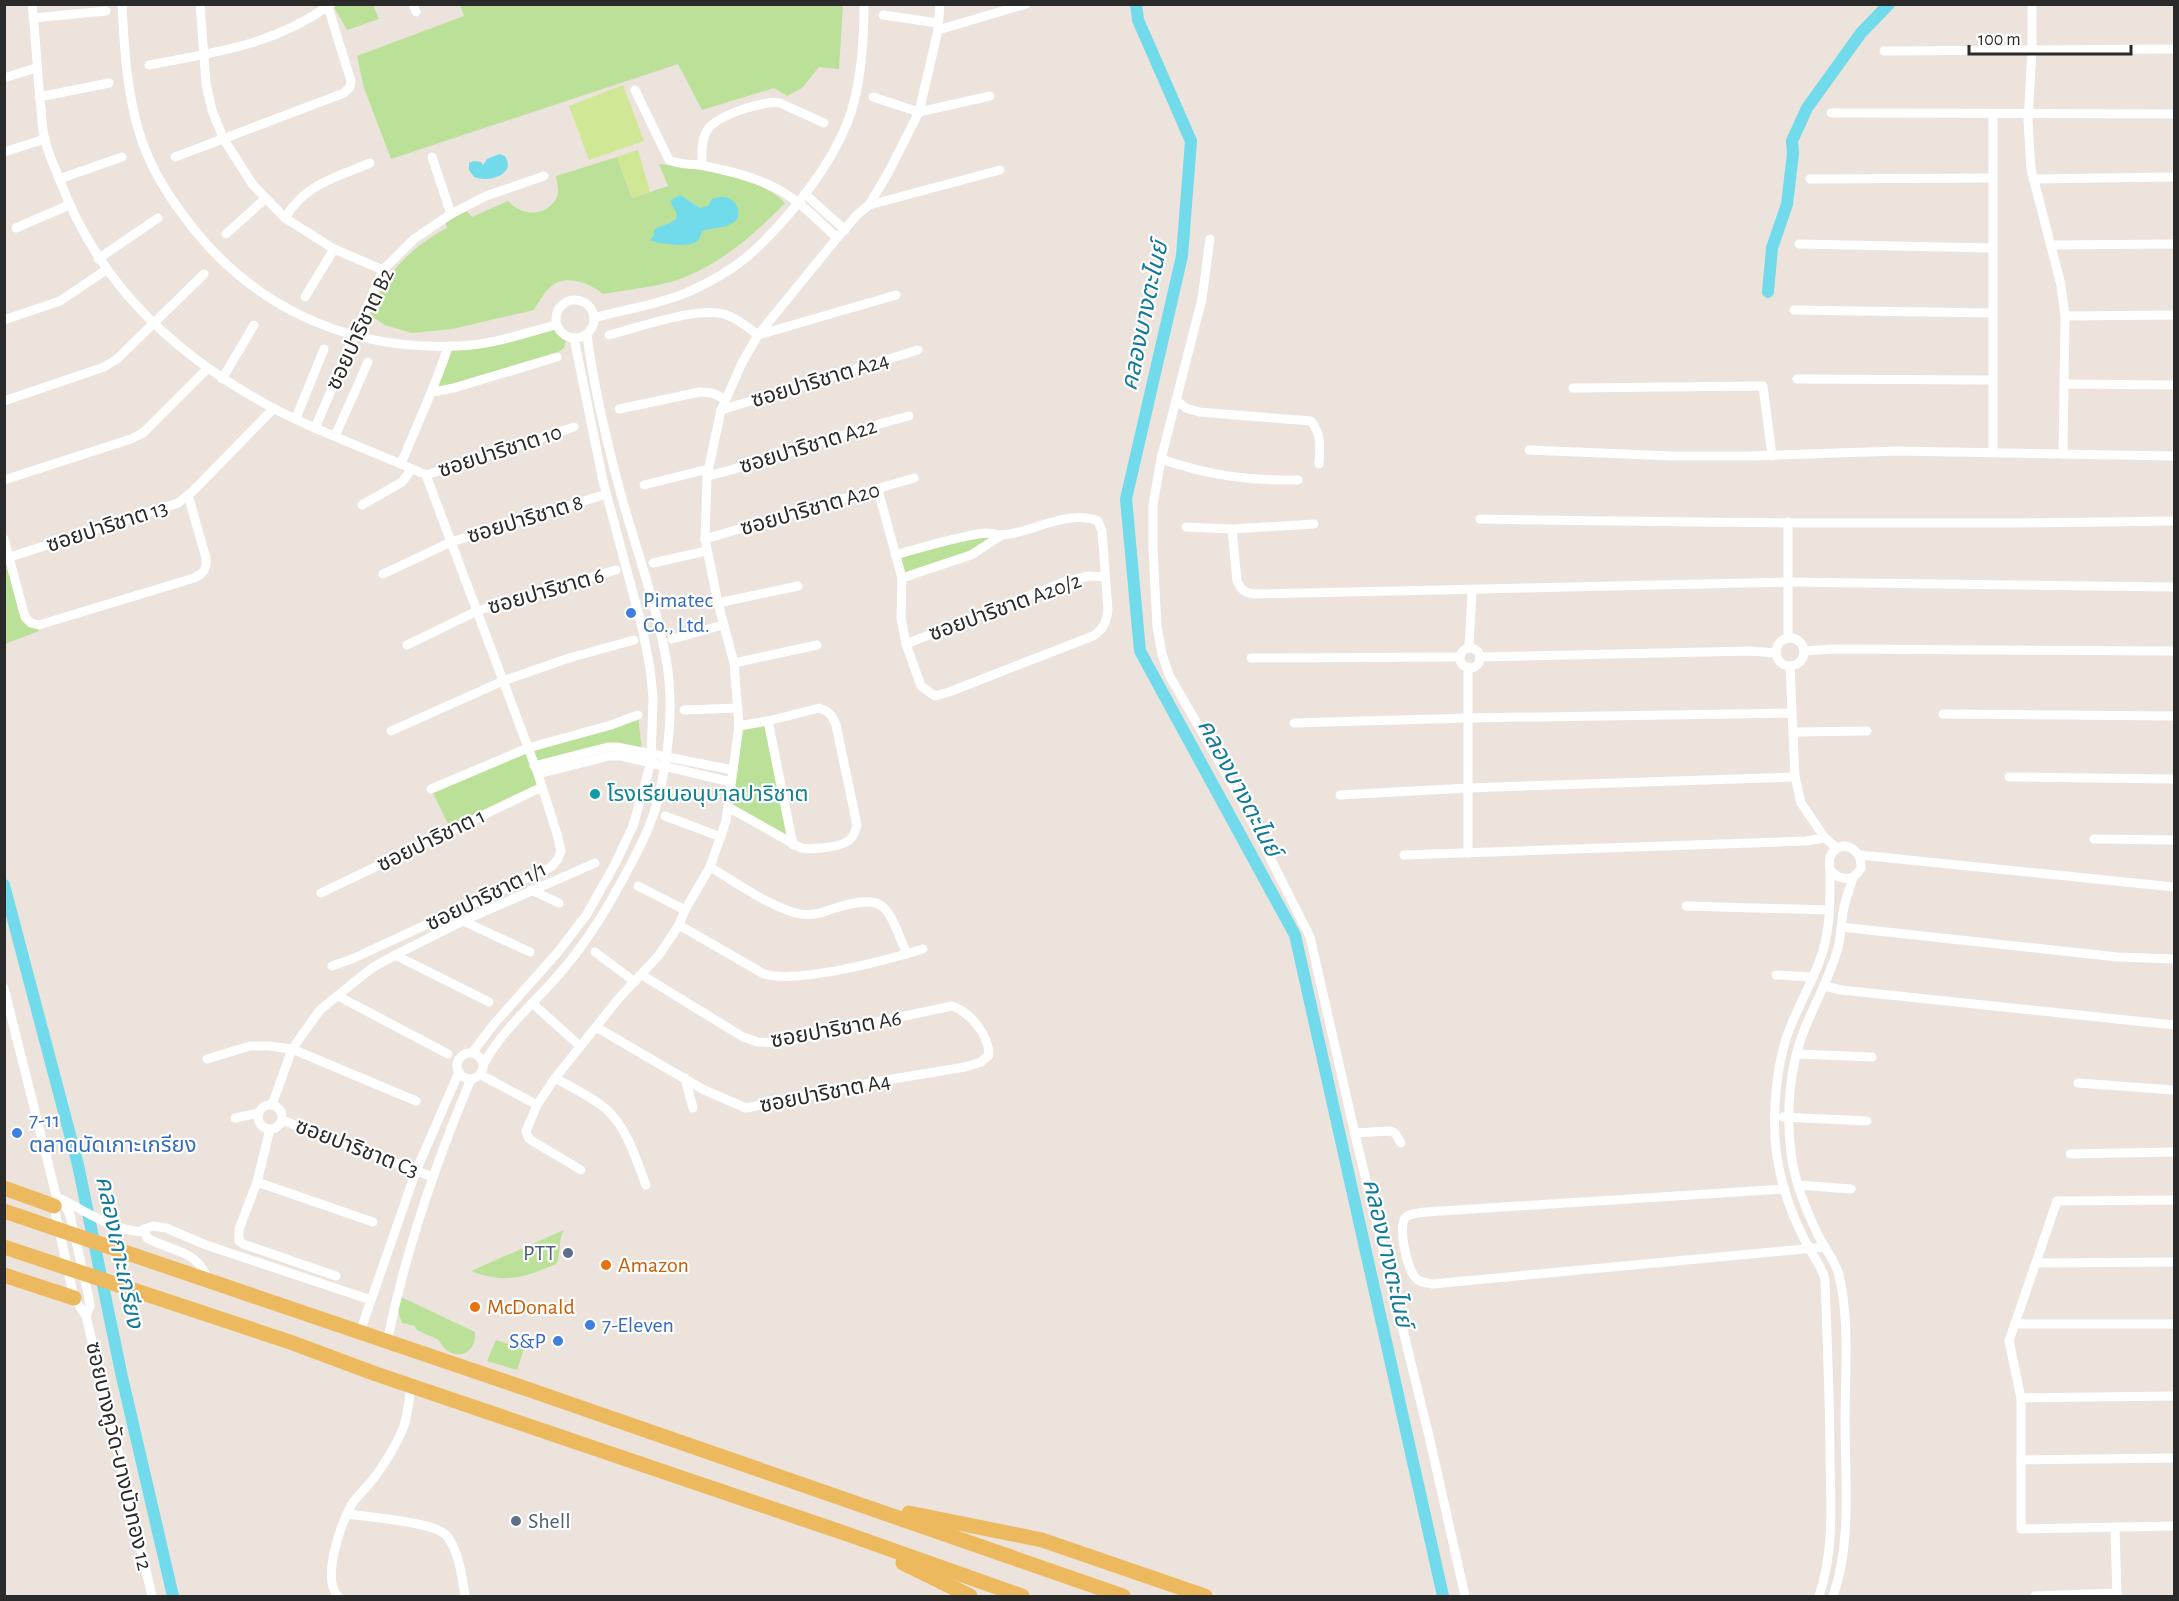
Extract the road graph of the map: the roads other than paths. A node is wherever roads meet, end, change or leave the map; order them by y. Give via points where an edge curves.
1 (32, 4) edge
2 (122, 4) edge
3 (200, 4) edge
4 (864, 4) edge
5 (940, 4) edge
6 (1026, 4) edge
7 (2032, 4) edge
8 (330, 5) edge
9 (106, 11) dead end
10 (883, 15) dead end
11 (33, 18) junction
12 (938, 27) junction
13 (2175, 49) edge
14 (2032, 50) junction
15 (1884, 51) dead end
16 (203, 55) junction
17 (149, 65) dead end
18 (36, 68) junction
19 (4, 78) edge
20 (109, 83) dead end
21 (635, 90) dead end
22 (990, 96) dead end
23 (39, 97) junction
24 (873, 97) dead end
25 (919, 112) junction
26 (1831, 113) dead end
27 (1993, 114) junction
28 (2028, 114) junction
29 (2175, 114) edge
30 (824, 123) dead end
31 (223, 138) junction
32 (45, 139) junction
33 (4, 152) edge
34 (122, 157) dead end
35 (175, 157) dead end
36 (432, 158) dead end
37 (370, 163) dead end
38 (702, 165) junction
39 (1000, 170) dead end
40 (544, 176) dead end
41 (2175, 177) edge
42 (1993, 178) junction
43 (59, 179) junction
44 (1810, 179) dead end
45 (2033, 179) junction
46 (266, 198) junction
47 (802, 198) junction
48 (69, 205) junction
49 (869, 205) junction
50 (451, 214) junction
51 (158, 218) dead end
52 (285, 218) junction
53 (16, 228) dead end
54 (845, 230) junction
55 (226, 234) dead end
56 (837, 238) junction
57 (1210, 239) dead end
58 (1799, 244) dead end
59 (2051, 244) junction
60 (2175, 244) edge
61 (1993, 248) junction
62 (334, 249) junction
63 (98, 259) junction
64 (106, 270) junction
65 (383, 270) junction
66 (204, 274) dead end
67 (896, 296) dead end
68 (306, 297) dead end
69 (1794, 310) dead end
70 (1993, 313) junction
71 (2175, 315) edge
72 (2065, 316) junction
73 (594, 318) junction
74 (4, 320) edge
75 (153, 323) junction
76 (254, 325) dead end
77 (556, 325) junction
78 (586, 334) junction
79 (609, 335) dead end
80 (758, 335) junction
81 (354, 337) junction
82 (574, 338) junction
83 (324, 349) dead end
84 (447, 350) dead end
85 (918, 350) dead end
86 (557, 357) dead end
87 (368, 362) dead end
88 (207, 369) junction
89 (222, 379) junction
90 (1797, 379) dead end
91 (1993, 380) junction
92 (2064, 384) junction
93 (2175, 385) edge
94 (1573, 388) dead end
95 (433, 392) junction
96 (726, 399) junction
97 (1176, 400) junction
98 (4, 401) edge
99 (274, 408) junction
100 (619, 409) dead end
101 (722, 410) junction
102 (909, 416) dead end
103 (296, 418) junction
104 (574, 427) dead end
105 (315, 428) junction
106 (335, 436) junction
107 (1529, 450) dead end
108 (1994, 453) junction
109 (2063, 454) junction
110 (1772, 456) junction
111 (2175, 456) edge
112 (1161, 459) junction
113 (401, 464) junction
114 (1319, 464) dead end
115 (412, 469) junction
116 (707, 473) junction
117 (426, 475) junction
118 (915, 478) dead end
119 (4, 480) edge
120 (1298, 480) dead end
121 (644, 485) dead end
122 (878, 490) junction
123 (188, 495) junction
124 (600, 496) dead end
125 (362, 505) dead end
126 (1480, 519) dead end
127 (2175, 521) edge
128 (1788, 522) junction
129 (1314, 524) dead end
130 (1186, 527) dead end
131 (1232, 529) junction
132 (1002, 535) junction
133 (4, 539) edge
134 (705, 539) junction
135 (451, 542) junction
136 (706, 551) junction
137 (895, 555) junction
138 (10, 557) junction
139 (653, 563) dead end
140 (616, 570) dead end
141 (383, 574) dead end
142 (1105, 577) junction
143 (902, 578) junction
144 (1788, 582) junction
145 (798, 586) dead end
146 (2175, 586) edge
147 (1472, 590) junction
148 (718, 603) junction
149 (477, 611) junction
150 (723, 625) junction
151 (1788, 638) junction
152 (672, 639) dead end
153 (634, 640) dead end
154 (906, 644) junction
155 (407, 645) dead end
156 (817, 645) dead end
157 (1469, 648) junction
158 (1804, 651) junction
159 (2175, 651) edge
160 (1776, 653) junction
161 (1460, 657) junction
162 (1480, 657) junction
163 (1251, 658) dead end
164 (734, 663) junction
165 (1790, 666) junction
166 (1468, 668) junction
167 (503, 681) junction
168 (738, 708) junction
169 (684, 710) dead end
170 (1792, 713) junction
171 (1943, 714) dead end
172 (638, 715) dead end
173 (2175, 716) edge
174 (1468, 718) junction
175 (768, 721) junction
176 (1294, 723) dead end
177 (739, 726) junction
178 (392, 731) dead end
179 (1867, 731) dead end
180 (1793, 732) junction
181 (528, 748) junction
182 (651, 758) junction
183 (665, 762) junction
184 (536, 770) junction
185 (733, 770) junction
186 (1795, 777) junction
187 (2009, 777) dead end
188 (2175, 779) edge
189 (731, 782) junction
190 (542, 787) junction
191 (1468, 788) junction
192 (431, 789) dead end
193 (1340, 795) dead end
194 (728, 807) junction
195 (665, 816) dead end
196 (721, 837) junction
197 (1826, 838) junction
198 (2094, 838) dead end
199 (2175, 840) edge
200 (793, 845) junction
201 (1837, 848) junction
202 (1468, 853) junction
203 (1404, 855) dead end
204 (1860, 855) junction
205 (595, 863) dead end
206 (710, 867) junction
207 (1831, 871) junction
208 (1853, 877) junction
209 (639, 886) dead end
210 (2175, 887) edge
211 (531, 890) junction
212 (321, 893) dead end
213 (559, 903) dead end
214 (1686, 906) dead end
215 (686, 910) junction
216 (1829, 910) junction
217 (463, 921) junction
218 (679, 925) junction
219 (1841, 927) junction
220 (923, 949) dead end
221 (530, 952) dead end
222 (595, 952) dead end
223 (907, 954) junction
224 (395, 955) junction
225 (2175, 959) edge
226 (332, 966) dead end
227 (1776, 975) dead end
228 (1812, 977) junction
229 (638, 978) junction
230 (1824, 986) junction
231 (4, 988) edge
232 (338, 996) junction
233 (489, 1002) dead end
234 (532, 1003) junction
235 (2175, 1025) edge
236 (597, 1027) junction
237 (580, 1046) junction
238 (292, 1049) junction
239 (472, 1053) junction
240 (448, 1054) dead end
241 (1797, 1054) junction
242 (1872, 1058) dead end
243 (207, 1059) dead end
244 (483, 1065) junction
245 (965, 1067) joint
246 (459, 1072) junction
247 (486, 1077) dead end
248 (555, 1078) junction
249 (685, 1078) junction
250 (471, 1079) junction
251 (2078, 1083) dead end
252 (2175, 1090) edge
253 (416, 1101) dead end
254 (272, 1105) junction
255 (537, 1105) junction
256 (693, 1108) dead end
257 (259, 1113) junction
258 (1775, 1117) junction
259 (1789, 1117) junction
260 (235, 1118) dead end
261 (282, 1120) junction
262 (1867, 1121) dead end
263 (270, 1130) junction
264 (1354, 1133) junction
265 (1401, 1143) dead end
266 (2175, 1152) edge
267 (2070, 1154) dead end
268 (580, 1170) dead end
269 (416, 1171) junction
270 (433, 1177) junction
271 (257, 1182) junction
272 (646, 1185) dead end
273 (1798, 1185) junction
274 (4, 1188) edge
275 (1851, 1188) dead end
276 (1785, 1189) junction
277 (56, 1200) junction
278 (2175, 1200) edge
279 (4, 1211) edge
280 (373, 1222) dead end
281 (144, 1232) junction
282 (4, 1247) edge
283 (1825, 1247) junction
284 (1809, 1248) junction
285 (2175, 1262) edge
286 (2036, 1263) junction
287 (4, 1275) edge
288 (336, 1276) dead end
289 (208, 1280) junction
290 (74, 1298) junction
291 (371, 1300) junction
292 (87, 1316) junction
293 (2015, 1324) junction
294 (2175, 1324) edge
295 (360, 1332) junction
296 (387, 1342) junction
297 (411, 1386) junction
298 (1829, 1388) junction
299 (1845, 1388) junction
300 (2175, 1396) edge
301 (2021, 1398) junction
302 (2175, 1458) edge
303 (2021, 1460) junction
304 (854, 1502) junction
305 (347, 1514) junction
306 (2115, 1527) junction
307 (2175, 1527) edge
308 (847, 1534) junction
309 (1072, 1551) junction
310 (1827, 1573) junction
311 (1065, 1576) junction
312 (1840, 1576) junction
313 (2117, 1595) edge
314 (153, 1596) edge
315 (338, 1596) edge
316 (465, 1596) edge
317 (970, 1596) edge
318 (1022, 1596) edge
319 (1123, 1596) edge
320 (1205, 1596) edge
321 (1465, 1596) edge
322 (1819, 1596) edge
323 (1833, 1596) edge
324 (2035, 1596) edge

1 - 11 street
2 - 81 street via 125,61 140,135 162,186 201,240 266,297
3 - 16 street
4 - 47 street via 861,68 852,110 835,148
5 - 12 street
6 - 12 street
7 - 14 street
8 - 16 street via 274,37
8 - 31 street via 350,87 344,93
9 - 11 street
10 - 12 street
11 - 18 street
12 - 25 street
13 - 14 street
14 - 15 street
14 - 28 street
16 - 17 street
16 - 31 street via 212,110
18 - 19 street
18 - 23 street
20 - 23 street
21 - 38 street via 669,160 680,165
22 - 25 street
23 - 32 street
24 - 25 street
25 - 49 street
26 - 27 street
27 - 28 street
27 - 42 street
28 - 29 street
28 - 45 street
30 - 38 street via 780,103 758,105 723,118 707,130
31 - 35 street
31 - 46 street
32 - 33 street
32 - 43 street
34 - 43 street
36 - 50 street
37 - 52 street via 302,194
38 - 47 street via 760,179
39 - 49 street
40 - 50 street, ซอยปาริชาต B2 via 486,196
41 - 45 street
42 - 44 street
42 - 61 street
43 - 48 street
45 - 59 street
46 - 52 street
46 - 55 street
47 - 54 street
47 - 56 street
47 - 73 street via 756,249 730,269 688,292
48 - 53 street
48 - 63 street
49 - 54 street
50 - 65 street, ซอยปาริชาต B2 via 414,239
51 - 63 street
52 - 62 street
54 - 56 street
56 - 80 street
57 - 97 street via 1202,299
58 - 61 street
59 - 60 street
59 - 72 street
61 - 70 street
62 - 65 street
62 - 68 street
63 - 64 street
64 - 74 street via 60,301
64 - 75 street
65 - 81 street, ซอยปาริชาต B2
66 - 75 street
67 - 80 street
69 - 70 street
70 - 91 street
71 - 72 street
72 - 92 street
73 - 77 street via 588,304 575,299 557,311
73 - 78 street
75 - 88 street
75 - 98 street via 104,367
76 - 89 street
77 - 81 street via 461,346 421,346
77 - 82 street via 563,334
78 - 82 street
78 - 183 street via 616,476 667,664 670,702
79 - 80 street via 711,312 727,315
80 - 96 street
81 - 105 street, ซอยปาริชาต B2
82 - 182 street via 603,481 651,668
83 - 103 street
84 - 95 street
85 - 101 street, ซอยปาริชาต A24
86 - 95 street
87 - 106 street
88 - 89 street
88 - 119 street via 143,433
89 - 99 street
90 - 91 street
91 - 108 street
92 - 93 street
92 - 109 street
94 - 110 street via 1763,386
95 - 113 street
96 - 100 street via 700,392
96 - 101 street
97 - 112 street
97 - 114 street via 1199,412 1311,421 1320,439
99 - 103 street
99 - 123 street, ซอยปาริชาต 13
101 - 116 street
102 - 116 street, ซอยปาริชาต A22 via 738,468
103 - 105 street
104 - 117 street, ซอยปาริชาต 10
105 - 106 street
106 - 113 street
107 - 110 street
108 - 109 street
108 - 110 street via 1897,451
109 - 111 street
112 - 120 street via 1210,474
112 - 264 street via 1153,549 1162,654 1169,675 1241,800 1310,937
113 - 115 street
115 - 117 street
115 - 125 street via 402,482
116 - 121 street, ซอยปาริชาต A22
116 - 134 street
117 - 135 street, ซอยปาริชาต 1/1
118 - 122 street, ซอยปาริชาต A20
122 - 134 street, ซอยปาริชาต A20
122 - 137 street
123 - 138 street, ซอยปาริชาต 13 via 164,509
123 - 138 street via 207,565 194,578 39,625 25,617
124 - 135 street, ซอยปาริชาต 8
126 - 128 street
127 - 128 street
128 - 144 street
129 - 131 street
130 - 131 street
131 - 147 street via 1234,573 1240,589 1247,593
132 - 137 street via 988,533
132 - 142 street via 1073,518 1098,521
132 - 143 street via 972,555
133 - 138 street
134 - 136 street
135 - 141 street, ซอยปาริชาต 8
135 - 149 street, ซอยปาริชาต 1/1
136 - 139 street
136 - 148 street
137 - 143 street
140 - 149 street, ซอยปาริชาต 6
142 - 154 street, ซอยปาริชาต A20/2 via 1064,582
142 - 154 street via 1108,610 1102,630 949,693 935,696 921,686
143 - 154 street via 901,618
144 - 146 street
144 - 147 street
144 - 151 street
145 - 148 street
147 - 157 street
148 - 150 street
149 - 155 street, ซอยปาริชาต 6
149 - 167 street, ซอยปาริชาต 1/1
150 - 152 street
150 - 164 street
151 - 158 street via 1799,641
151 - 160 street via 1779,643
153 - 167 street
156 - 164 street
157 - 161 street
157 - 162 street via 1477,650
158 - 159 street
158 - 165 street via 1797,664
160 - 162 street
160 - 165 street via 1778,660
161 - 163 street
161 - 166 street
162 - 166 street via 1478,664
164 - 168 street
165 - 170 street
166 - 174 street
167 - 178 street
167 - 181 street, ซอยปาริชาต 1/1
168 - 169 street
168 - 177 street
170 - 174 street
170 - 180 street
171 - 173 street
172 - 181 street
174 - 176 street
174 - 191 street
175 - 177 street
175 - 200 street
175 - 200 street via 819,708 832,716 857,825 847,843 811,850
177 - 185 street
179 - 180 street
180 - 186 street
181 - 184 street, ซอยปาริชาต 1/1
181 - 192 street
182 - 183 street
182 - 184 street via 609,756
182 - 239 street via 633,826 586,914
183 - 185 street
183 - 189 street
183 - 234 street via 657,805 612,899 562,971
184 - 190 street, ซอยปาริชาต 1/1
185 - 189 street
186 - 191 street
186 - 197 street via 1801,803
187 - 188 street
189 - 194 street
190 - 212 street, ซอยปาริชาต 1
190 - 226 street, ซอยปาริชาต 1/1 via 561,851 551,867
191 - 193 street
191 - 202 street
194 - 196 street
194 - 200 street
195 - 196 street
196 - 206 street
197 - 201 street
197 - 202 street
198 - 199 street
201 - 204 street via 1850,847
201 - 207 street via 1830,858
202 - 203 street
204 - 208 street via 1861,867
204 - 210 street
205 - 211 street
206 - 215 street
206 - 223 street via 788,911 804,915 865,901 880,904 887,910
207 - 208 street via 1837,877
207 - 216 street
208 - 219 street
209 - 215 street
211 - 213 street
211 - 217 street
214 - 216 street
215 - 218 street
216 - 228 street via 1825,943
217 - 221 street
217 - 224 street
218 - 223 street via 775,978
218 - 229 street
219 - 225 street via 2118,957
219 - 230 street via 1839,946
220 - 223 street
222 - 229 street, ซอยปาริชาต A6
224 - 232 street
224 - 233 street
227 - 228 street
228 - 258 street via 1791,1025 1776,1088
229 - 236 street
229 - 245 street, ซอยปาริชาต A6 via 758,1042 777,1043 952,1006 960,1008 972,1018 989,1045 989,1055
230 - 235 street
230 - 241 street
231 - 277 street
232 - 238 street via 320,1010
232 - 240 street
234 - 237 street
234 - 244 street
236 - 237 street
236 - 249 street, ซอยปาริชาต A4
237 - 248 street
238 - 243 street via 250,1046
238 - 253 street
238 - 254 street
239 - 244 street
239 - 246 street via 459,1059
241 - 242 street
241 - 259 street
244 - 250 street via 480,1075
245 - 249 street, ซอยปาริชาต A4 via 746,1108
246 - 250 street
246 - 269 street
247 - 255 street
248 - 255 street
248 - 272 street via 617,1120
249 - 256 street
250 - 270 street
251 - 252 street
254 - 257 street via 261,1108
254 - 261 street via 280,1110
255 - 268 street via 526,1131 529,1138
257 - 260 street
257 - 263 street via 259,1121
258 - 259 street
258 - 276 street via 1777,1157
259 - 262 street
259 - 273 street via 1791,1155
261 - 263 street
261 - 269 street, ซอยปาริชาต C3
263 - 271 street
264 - 265 street via 1390,1131
264 - 321 street via 1430,1436
266 - 267 street
269 - 270 street, ซอยปาริชาต C3
269 - 291 street
270 - 296 street
271 - 280 street
271 - 288 street via 239,1229 239,1241
273 - 275 street
273 - 283 street
274 - 277 main road
276 - 284 street
276 - 284 street via 1425,1212 1409,1214 1402,1228 1409,1267 1415,1278 1432,1284
277 - 281 street via 129,1231
277 - 290 street
277 - 292 street via 70,1215 88,1294
278 - 286 street via 2057,1202
279 - 289 main road
281 - 289 street via 152,1241 191,1257 204,1268
281 - 291 street via 153,1226 166,1228
282 - 297 main road
283 - 284 street
283 - 299 street via 1839,1276 1845,1316
284 - 298 street via 1825,1280
285 - 286 street
286 - 293 street
287 - 290 main road
289 - 295 main road
290 - 292 street
291 - 295 street
292 - 314 street, ซอยบางคูวัด-บางบัวทอง 12
293 - 294 street
293 - 301 street via 2009,1341
295 - 296 main road
296 - 304 main road
297 - 305 street via 402,1431
297 - 308 main road
298 - 299 street
298 - 310 street via 1832,1531
299 - 312 street via 1845,1541
300 - 301 street
301 - 303 street
302 - 303 street
303 - 306 street via 2021,1529
304 - 309 main road via 1042,1540
304 - 311 main road
305 - 315 street via 332,1560 332,1584
305 - 316 street via 441,1531 451,1544 461,1571
306 - 307 street
306 - 313 street
308 - 317 main road
308 - 318 main road
309 - 311 main road via 1049,1548 1042,1555 1047,1565
309 - 320 main road
310 - 312 street
310 - 322 street
311 - 319 main road
312 - 323 street
313 - 324 street

